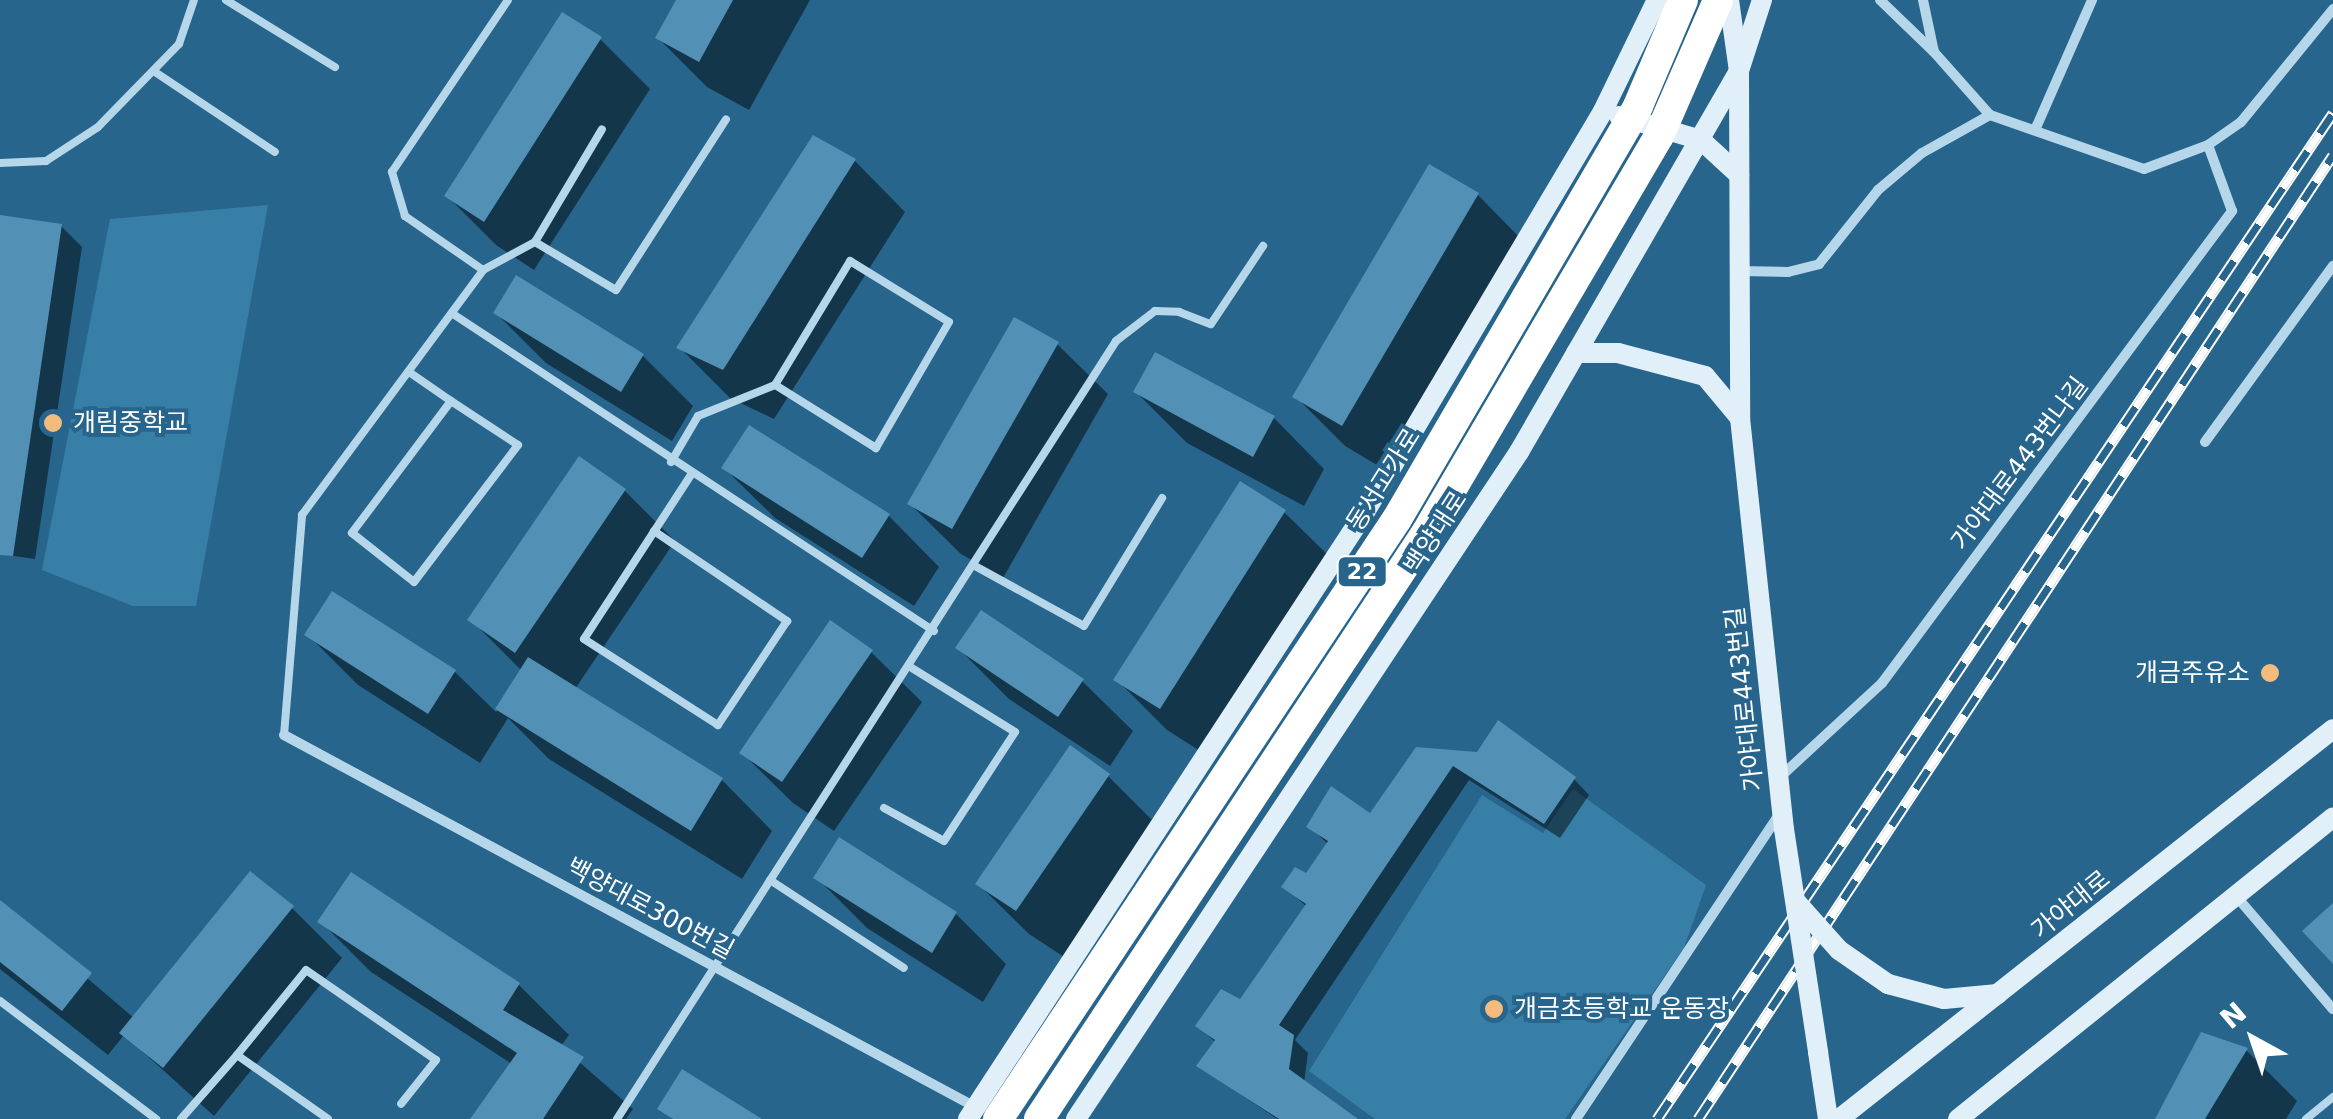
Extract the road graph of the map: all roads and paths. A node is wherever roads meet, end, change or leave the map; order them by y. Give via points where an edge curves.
1 (194, 0) edge
2 (226, 0) edge
3 (508, 0) edge
4 (1657, 0) edge
5 (1683, 0) edge
6 (1718, 0) edge
7 (1729, 0) edge
8 (1762, 0) edge
9 (1880, 0) edge
10 (1923, 0) edge
11 (2092, 0) edge
12 (2333, 8) edge
13 (1934, 52) junction
14 (335, 67) dead end
15 (1739, 71) junction
16 (155, 72) junction
17 (1603, 111) junction
18 (1990, 115) junction
19 (726, 120) dead end
20 (602, 129) dead end
21 (2036, 130) junction
22 (1701, 140) junction
23 (2208, 145) junction
24 (274, 152) dead end
25 (0, 163) edge
26 (1740, 175) junction
27 (535, 242) junction
28 (1263, 246) dead end
29 (2333, 266) edge
30 (483, 270) junction
31 (1739, 271) junction
32 (453, 314) junction
33 (1576, 353) junction
34 (409, 372) junction
35 (774, 385) junction
36 (451, 401) junction
37 (1740, 418) junction
38 (2205, 442) dead end
39 (671, 462) junction
40 (691, 475) junction
41 (1162, 498) dead end
42 (654, 531) junction
43 (975, 566) junction
44 (934, 632) junction
45 (910, 667) junction
46 (2333, 729) edge
47 (284, 734) joint
48 (1778, 778) junction
49 (884, 808) dead end
50 (2333, 817) edge
51 (1783, 819) junction
52 (770, 880) junction
53 (2235, 894) junction
54 (1795, 902) junction
55 (714, 966) junction
56 (904, 968) dead end
57 (2000, 994) junction
58 (0, 1000) edge
59 (2333, 1009) edge
60 (237, 1055) junction
61 (2333, 1097) edge
62 (401, 1104) dead end
63 (1978, 1110) edge
64 (985, 1116) edge
65 (156, 1119) edge
66 (181, 1119) edge
67 (328, 1119) edge
68 (617, 1119) edge
69 (1039, 1119) edge
70 (1076, 1119) edge
71 (1576, 1119) edge
72 (1828, 1119) edge
73 (1839, 1119) edge
74 (1958, 1119) edge
75 (2306, 1119) edge

1 - 16 lane via 180,44
2 - 14 lane
3 - 30 lane via 392,172 405,216
4 - 17 main road
5 - 64 highway, 동서고가로 / 22, bridge via 1638,106 1397,519
6 - 69 highway, 22, bridge via 1659,136 1535,353 1426,532
7 - 15 main road, 가야대로443번길
8 - 15 main road, 백양대로
9 - 13 street
10 - 13 street
11 - 21 street
12 - 23 street via 2242,122
13 - 18 street
15 - 22 main road, 백양대로
15 - 26 main road, 가야대로443번길
16 - 24 lane
16 - 25 lane via 75,146 46,161
17 - 22 main road
17 - 64 main road via 1365,512
18 - 21 street
18 - 31 street via 1922,153 1878,190 1818,264 1788,272
19 - 27 lane via 616,290
20 - 27 lane
21 - 23 street via 2144,169
22 - 26 main road
22 - 33 main road, 백양대로
23 - 48 street, 가야대로443번나길 via 2232,211 1882,683
26 - 31 main road, 가야대로443번길
27 - 30 lane
28 - 43 lane via 1211,324 1155,312 1116,341
29 - 38 street
30 - 32 lane
31 - 37 main road, 가야대로443번길
32 - 34 lane
32 - 39 lane
33 - 37 main road via 1618,353 1705,376
33 - 70 main road, 백양대로 via 1426,593
34 - 36 lane
34 - 47 lane via 302,515
35 - 35 lane via 876,448 949,322 850,261
35 - 39 lane via 698,416
36 - 36 lane via 518,445 414,582 352,533
37 - 48 main road, 가야대로443번길
39 - 40 lane
40 - 42 lane
40 - 44 lane
41 - 43 lane via 1084,626
42 - 42 lane via 787,621 718,725 584,638
43 - 44 lane
44 - 45 lane
45 - 49 lane via 1015,732 944,841
45 - 52 lane
46 - 57 main road, 가야대로
47 - 55 street, 백양대로300번길
48 - 51 main road, 가야대로443번길
50 - 53 main road
51 - 54 main road, 가야대로443번길, bridge
51 - 71 street
52 - 55 lane
52 - 56 lane
53 - 59 street
53 - 63 main road
54 - 57 main road, bridge via 1839,950 1888,984 1944,998
54 - 72 main road, 가야대로443번길, bridge
55 - 64 street, 백양대로300번길
55 - 68 lane
57 - 73 main road, 가야대로
58 - 65 lane
60 - 62 lane via 306,970 436,1060
60 - 66 lane
60 - 67 lane
61 - 75 lane
63 - 74 main road

